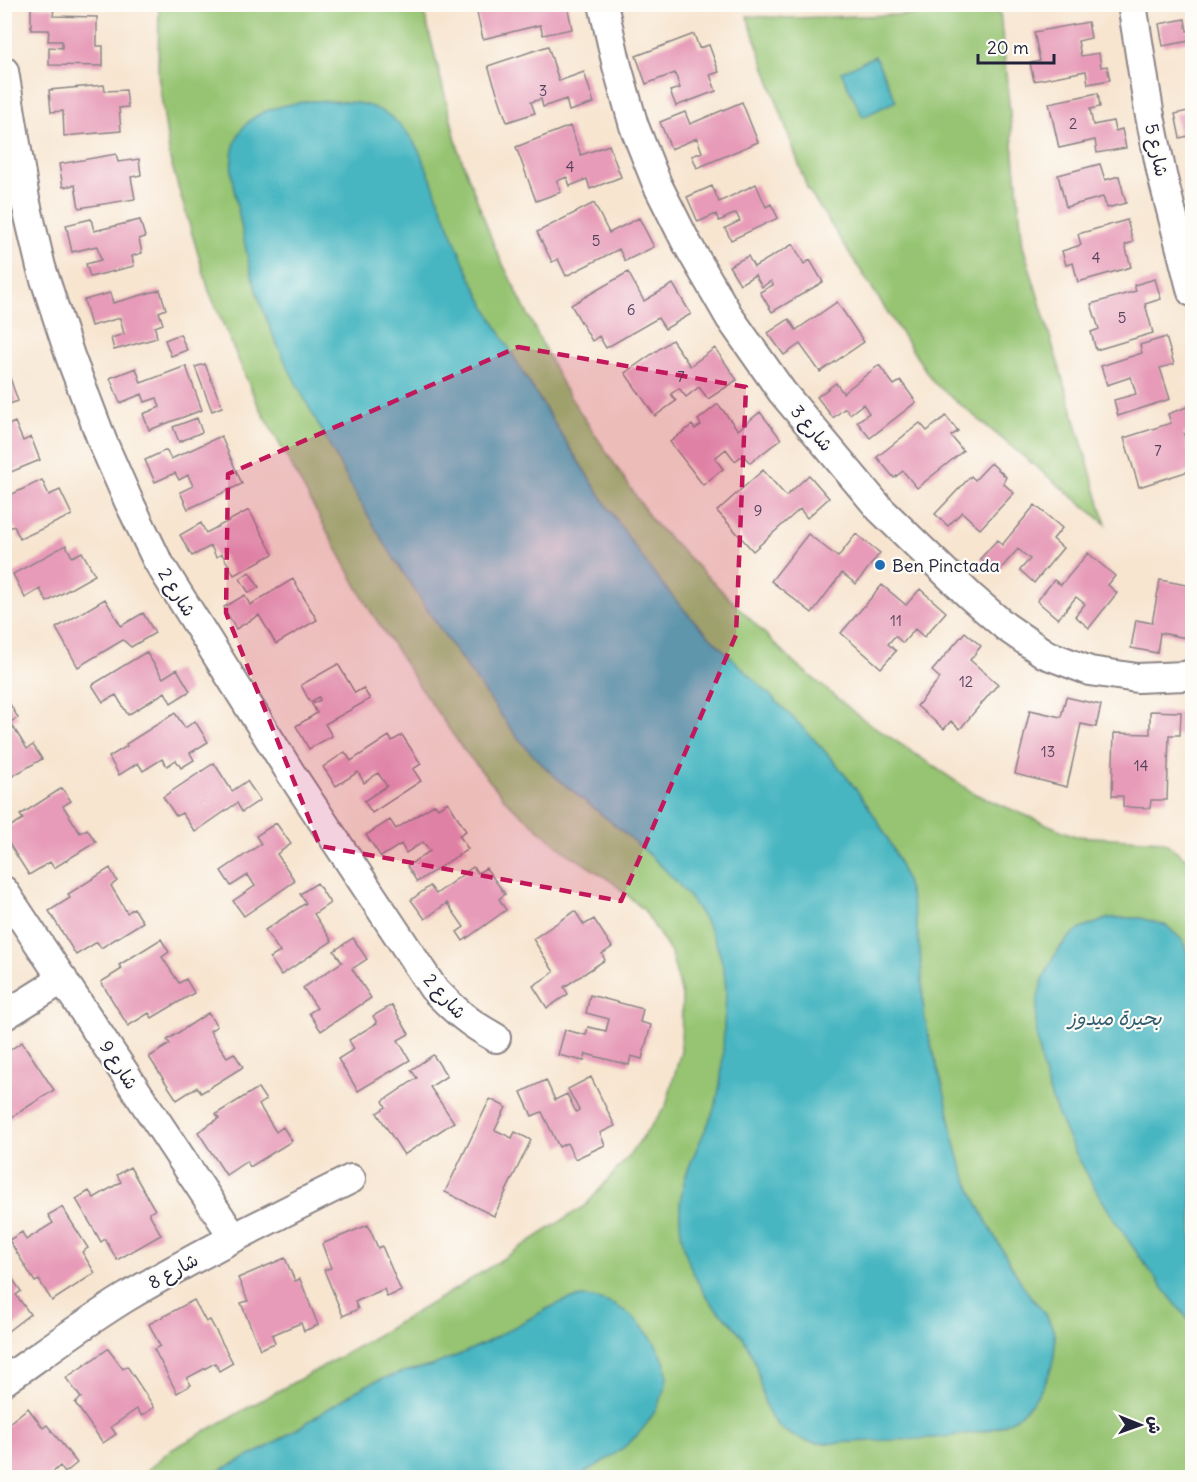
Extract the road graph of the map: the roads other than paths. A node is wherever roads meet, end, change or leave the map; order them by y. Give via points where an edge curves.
1 (603, 4) edge
2 (1132, 4) edge
3 (4, 71) edge
4 (1192, 292) edge
5 (1192, 674) edge
6 (4, 891) edge
7 (63, 979) junction
8 (4, 1016) edge
9 (496, 1038) dead end
10 (351, 1179) dead end
11 (234, 1238) junction
12 (4, 1381) edge

1 - 5 street, شارع 3 via 634,126 684,240 730,318 782,392 880,509 970,596 1045,654 1090,671 1137,678
2 - 4 street, شارع 5 via 1162,175
3 - 9 street, شارع 2 via 41,267 103,443 157,560 290,772 433,988 472,1025
6 - 7 street, شارع 9
7 - 8 street
7 - 11 street, شارع 9
10 - 11 street, شارع 8
11 - 12 street, شارع 8 via 125,1298

